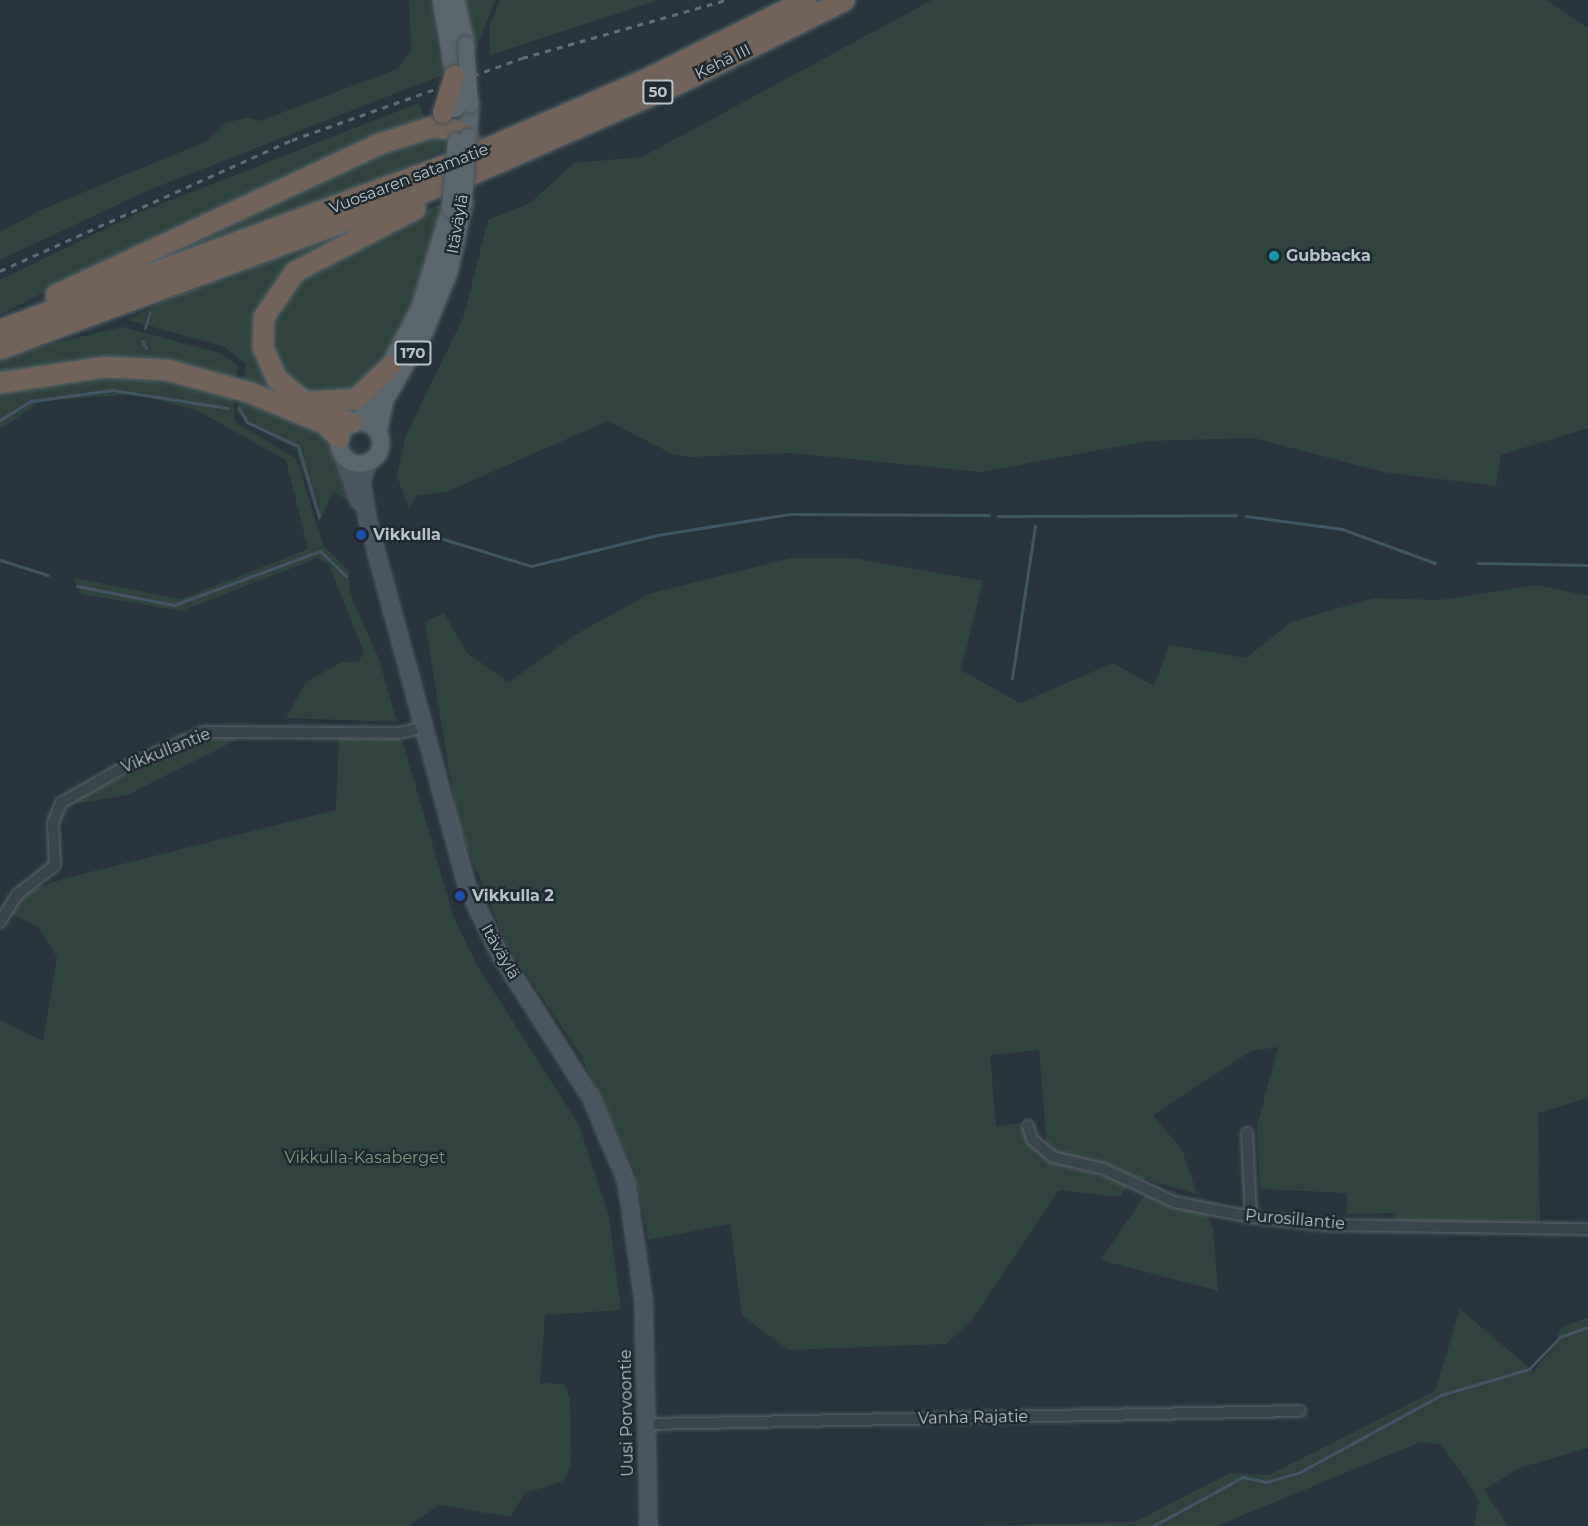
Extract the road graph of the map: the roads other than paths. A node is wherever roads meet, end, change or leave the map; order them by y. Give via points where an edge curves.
1 (441, 0) edge
2 (456, 0) edge
3 (807, 0) edge
4 (845, 0) edge
5 (458, 47) junction
6 (454, 76) joint
7 (450, 114) junction
8 (460, 136) junction
9 (468, 176) junction
10 (457, 206) junction
11 (0, 328) edge
12 (0, 349) edge
13 (391, 366) junction
14 (0, 383) edge
15 (302, 401) junction
16 (378, 432) junction
17 (348, 434) junction
18 (367, 462) junction
19 (367, 519) junction
20 (424, 727) junction
21 (0, 922) edge
22 (1028, 1126) dead end
23 (1247, 1133) dead end
24 (1251, 1217) junction
25 (1588, 1229) edge
26 (643, 1299) joint
27 (1300, 1411) dead end
28 (646, 1424) junction
29 (648, 1526) edge

1 - 5 main road, Itäväylä / 170
2 - 5 main road, Itäväylä / 170
3 - 11 highway, Vuosaaren satamatie via 649,78 463,159
4 - 9 highway, Kehä III / 50 via 682,82
5 - 6 main road, Itäväylä / 170
5 - 7 main road, Itäväylä / 170, bridge
6 - 7 highway, bridge
7 - 8 highway
7 - 8 main road, Itäväylä / 170
7 - 11 highway
8 - 10 main road, Itäväylä / 170, bridge
9 - 12 highway, Vuosaaren satamatie
9 - 15 highway via 436,198 318,257 278,290 264,317 263,347 277,379
10 - 13 main road, Itäväylä / 170 via 429,286
10 - 16 main road, Itäväylä / 170 via 449,273 419,341 385,400
13 - 15 highway via 356,399
13 - 17 main road, Itäväylä / 170
14 - 17 highway via 104,367 167,370 251,393
15 - 17 highway
16 - 17 main road
16 - 18 main road, Itäväylä via 378,452
17 - 18 main road via 355,463
17 - 19 main road, Itäväylä
18 - 19 main road, Itäväylä via 361,481
19 - 20 main road, Itäväylä
20 - 21 street, Vikkullantie via 400,733 204,732 126,766 61,803 53,824 55,865 17,895
20 - 26 main road, Itäväylä via 473,903 612,1140 633,1209
22 - 24 street, Purosillantie via 1032,1139 1053,1157 1104,1169 1174,1202
23 - 24 street
24 - 25 street, Purosillantie via 1326,1225
26 - 28 main road, Uusi Porvoontie
27 - 28 street, Vanha Rajatie
28 - 29 main road, Uusi Porvoontie

